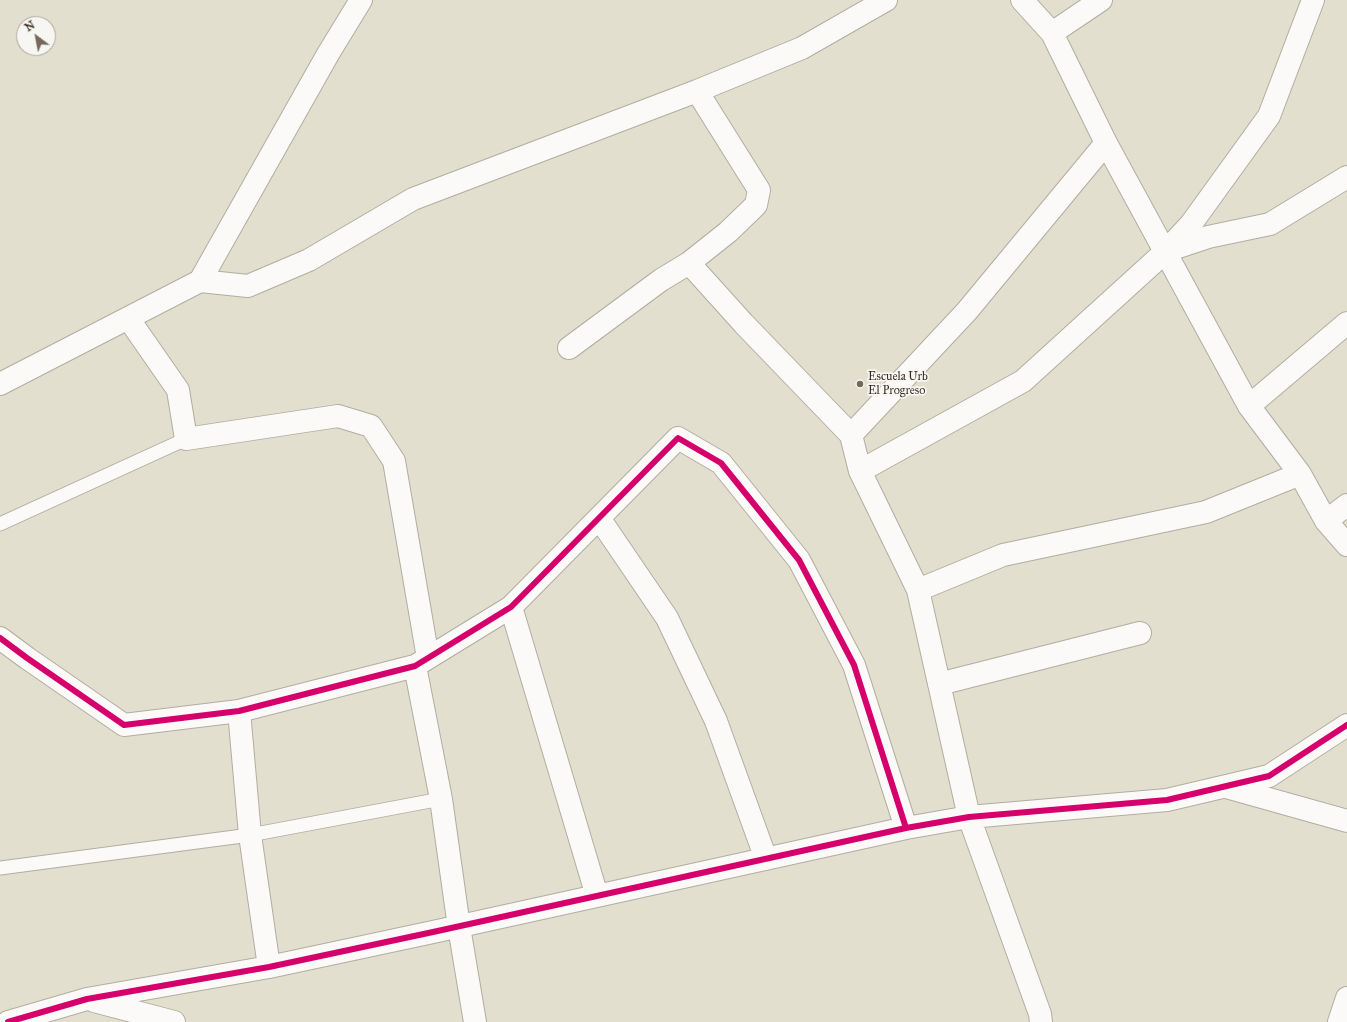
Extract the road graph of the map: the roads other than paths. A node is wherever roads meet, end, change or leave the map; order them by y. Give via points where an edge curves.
1 (361, 0) edge
2 (886, 0) edge
3 (1022, 0) edge
4 (1101, 0) edge
5 (1312, 0) edge
6 (1052, 33) junction
7 (698, 91) junction
8 (1106, 143) junction
9 (1347, 177) edge
10 (1165, 252) junction
11 (690, 263) junction
12 (200, 281) junction
13 (128, 318) junction
14 (1347, 323) edge
15 (569, 348) dead end
16 (0, 384) edge
17 (1249, 406) junction
18 (852, 435) junction
19 (186, 440) junction
20 (860, 471) junction
21 (1300, 474) junction
22 (1347, 505) edge
23 (599, 518) junction
24 (1326, 521) junction
25 (0, 524) edge
26 (1347, 545) edge
27 (918, 590) junction
28 (510, 607) junction
29 (1140, 633) dead end
30 (0, 638) edge
31 (421, 662) junction
32 (939, 684) junction
33 (239, 711) junction
34 (1347, 725) edge
35 (1225, 786) junction
36 (441, 799) junction
37 (969, 817) junction
38 (1347, 821) edge
39 (906, 828) junction
40 (250, 835) junction
41 (766, 859) junction
42 (0, 868) edge
43 (597, 896) junction
44 (459, 927) junction
45 (269, 967) junction
46 (1347, 998) edge
47 (87, 999) junction
48 (8, 1022) edge
49 (174, 1022) edge
50 (475, 1022) edge
51 (1041, 1022) edge
52 (1339, 1022) edge

1 - 12 street
2 - 7 street via 802,48
3 - 6 street
4 - 6 street
5 - 10 street via 1268,116 1191,224
6 - 8 street
7 - 11 street via 759,190 756,205
7 - 12 street via 414,199 309,260 248,286
8 - 10 street
8 - 18 street via 967,311
9 - 10 street via 1270,224 1208,236
10 - 17 street
10 - 20 street via 1023,381
11 - 15 street via 661,280
11 - 18 street via 744,324
12 - 13 street
13 - 16 street
13 - 19 street via 178,390
14 - 17 street
17 - 21 street
18 - 20 street
19 - 25 lane
19 - 31 street via 338,416 371,426 394,461
20 - 27 street
21 - 24 street
21 - 27 street via 1206,512 1003,555
22 - 24 street
23 - 28 street
23 - 39 street via 678,438 721,463 799,560 854,665
23 - 41 street via 667,618 716,721
24 - 26 street
27 - 32 street
28 - 31 street
28 - 43 street
29 - 32 street
30 - 33 street via 124,725
31 - 33 street
31 - 36 street
32 - 37 street
33 - 40 street
34 - 35 street via 1269,776
35 - 37 street via 1167,800
35 - 38 street
36 - 40 lane
36 - 44 street
37 - 39 street
37 - 51 street
39 - 41 street
40 - 42 lane
40 - 45 street
41 - 43 street
43 - 44 street
44 - 45 street
44 - 50 street
45 - 47 street
46 - 52 street
47 - 48 street
47 - 49 street

